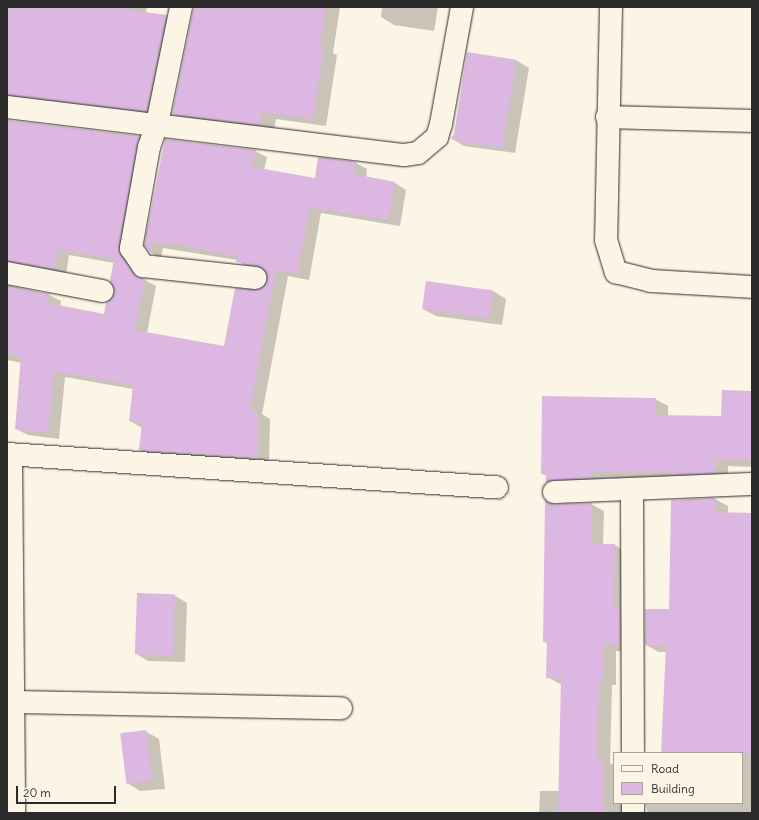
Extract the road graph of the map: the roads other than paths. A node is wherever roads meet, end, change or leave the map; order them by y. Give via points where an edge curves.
1 (181, 7) edge
2 (462, 7) edge
3 (611, 7) edge
4 (7, 107) edge
5 (607, 117) junction
6 (752, 120) edge
7 (157, 124) junction
8 (7, 273) edge
9 (255, 278) dead end
10 (752, 287) edge
11 (102, 291) dead end
12 (9, 454) edge
13 (752, 484) edge
14 (497, 487) dead end
15 (632, 490) junction
16 (554, 492) dead end
17 (15, 702) junction
18 (341, 708) dead end
19 (633, 752) edge
20 (14, 813) edge

1 - 7 street
2 - 7 street via 463,14 441,124 437,137 418,153 404,155
3 - 5 street
4 - 7 street
5 - 6 street
5 - 10 street via 606,240 616,272 651,281
7 - 9 street via 149,146 130,248 135,257 143,266
8 - 11 street
12 - 14 street
12 - 17 street
13 - 15 street
15 - 16 street
15 - 19 street
17 - 18 street
17 - 20 street

